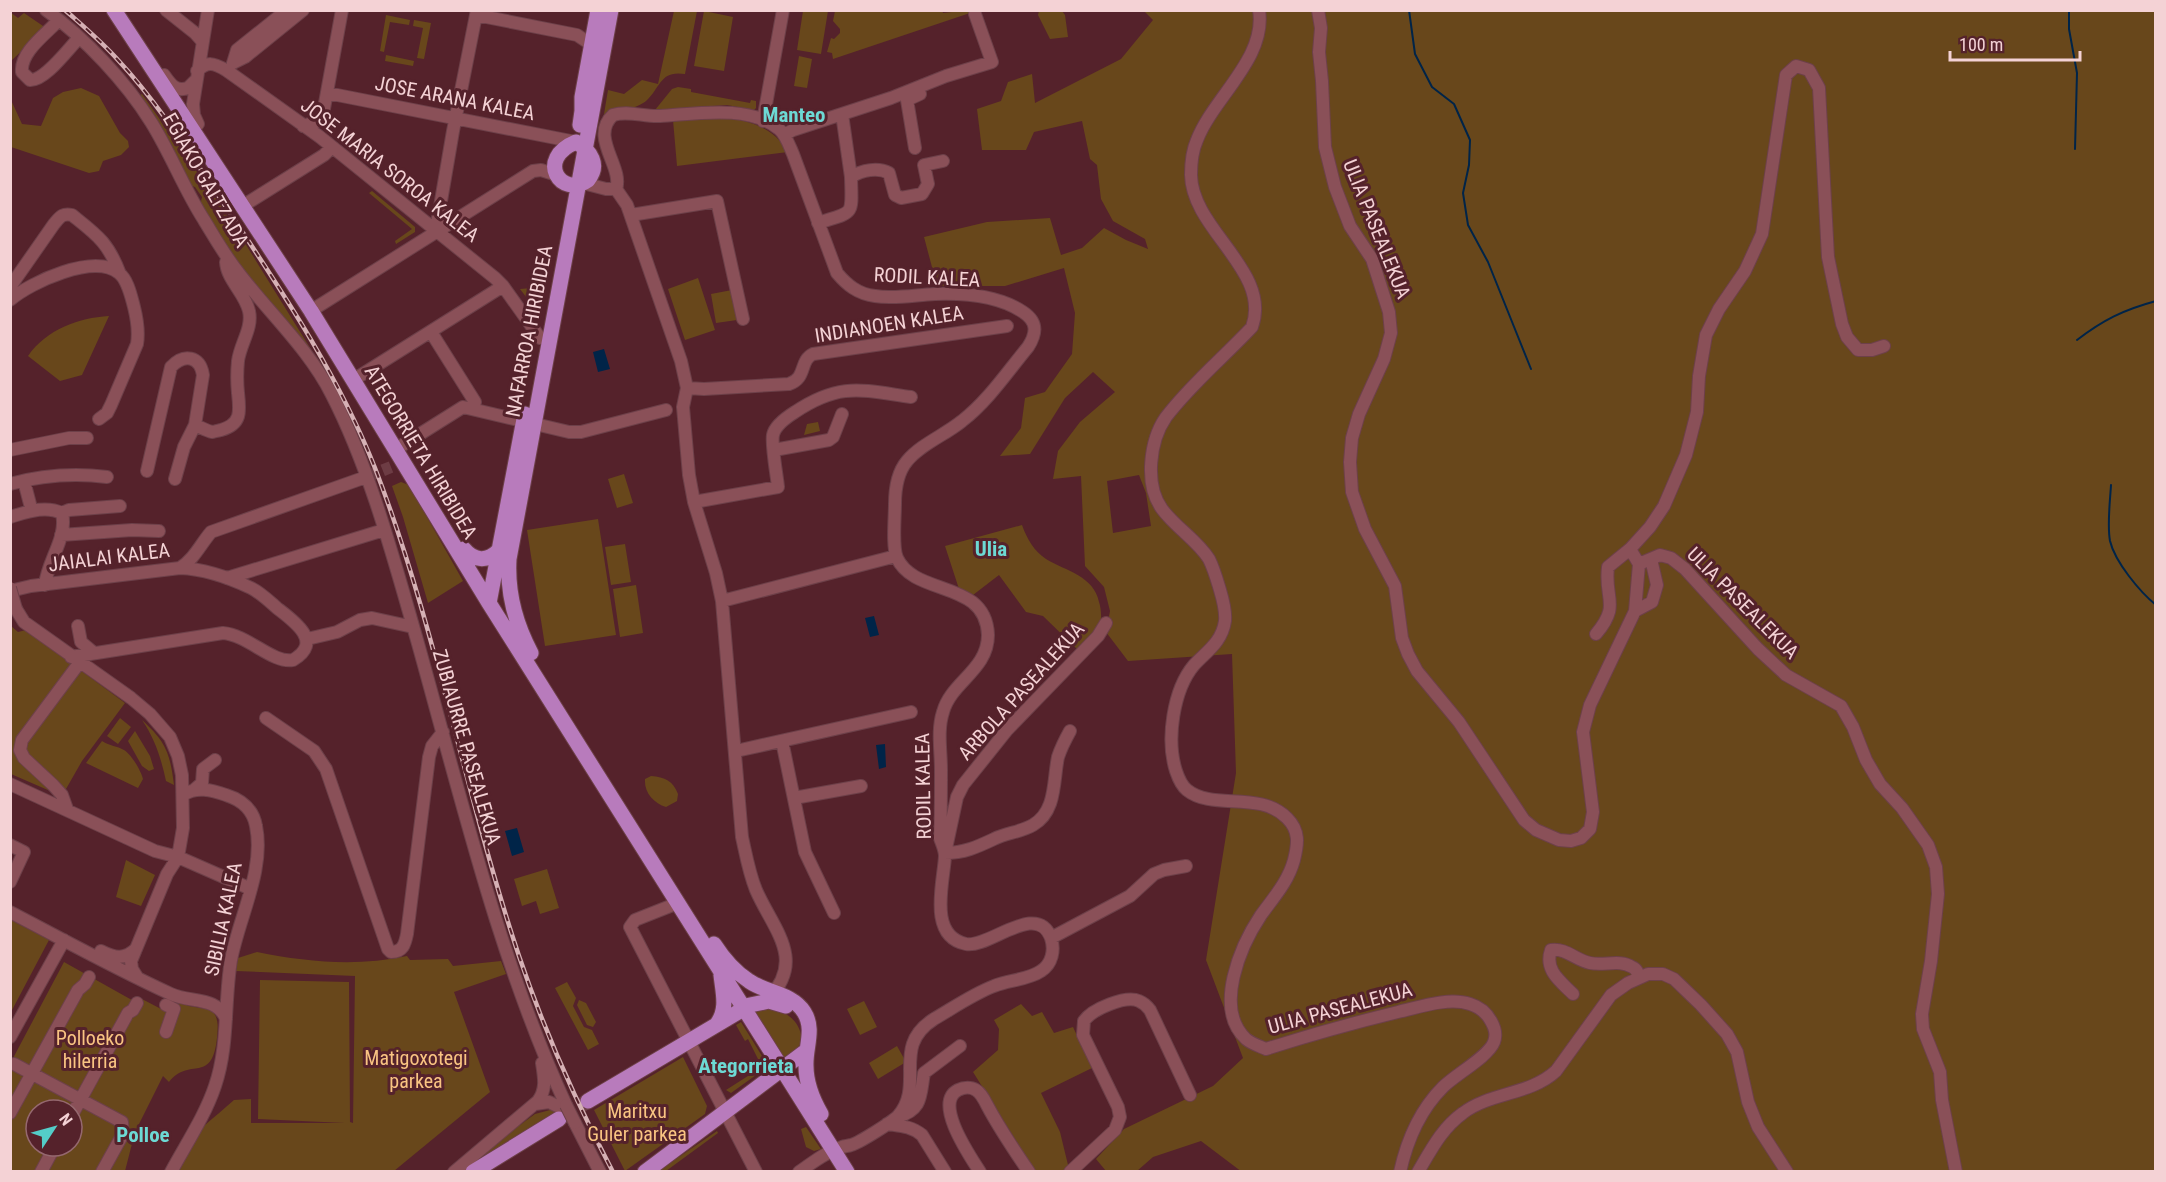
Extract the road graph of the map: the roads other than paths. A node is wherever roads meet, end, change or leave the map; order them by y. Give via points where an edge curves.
1 (46, 10) edge
2 (114, 10) edge
3 (166, 10) edge
4 (208, 10) edge
5 (287, 10) edge
6 (303, 10) edge
7 (342, 10) edge
8 (598, 10) edge
9 (611, 10) edge
10 (783, 10) edge
11 (1259, 10) edge
12 (1318, 10) edge
13 (477, 13) edge
14 (975, 14) dead end
15 (59, 20) junction
16 (79, 38) junction
17 (202, 41) junction
18 (134, 42) junction
19 (592, 45) junction
20 (196, 76) junction
21 (939, 78) junction
22 (327, 93) junction
23 (842, 114) junction
24 (455, 118) junction
25 (763, 121) junction
26 (198, 124) joint
27 (303, 126) junction
28 (784, 135) junction
29 (580, 145) junction
30 (332, 147) junction
31 (915, 148) dead end
32 (943, 161) dead end
33 (594, 168) junction
34 (851, 177) junction
35 (572, 182) junction
36 (611, 189) junction
37 (249, 202) junction
38 (631, 215) junction
39 (819, 226) junction
40 (436, 230) junction
41 (228, 257) junction
42 (120, 273) junction
43 (503, 286) junction
44 (10, 287) edge
45 (10, 300) edge
46 (317, 307) junction
47 (743, 319) dead end
48 (1007, 326) dead end
49 (431, 332) junction
50 (540, 338) junction
51 (1884, 346) dead end
52 (358, 377) junction
53 (687, 388) junction
54 (911, 397) dead end
55 (473, 409) junction
56 (666, 410) dead end
57 (842, 414) dead end
58 (99, 419) dead end
59 (529, 423) junction
60 (195, 425) junction
61 (87, 438) dead end
62 (10, 450) edge
63 (774, 450) junction
64 (400, 457) junction
65 (147, 471) dead end
66 (107, 477) dead end
67 (366, 477) junction
68 (175, 478) dead end
69 (24, 481) junction
70 (10, 484) edge
71 (694, 502) junction
72 (30, 504) dead end
73 (120, 506) dead end
74 (62, 513) junction
75 (10, 517) edge
76 (384, 530) junction
77 (159, 531) dead end
78 (62, 535) junction
79 (464, 549) junction
80 (1630, 549) junction
81 (199, 550) junction
82 (498, 551) junction
83 (896, 556) junction
84 (1645, 561) junction
85 (180, 568) junction
86 (212, 573) junction
87 (227, 578) junction
88 (45, 585) junction
89 (10, 590) edge
90 (489, 598) junction
91 (722, 601) junction
92 (1635, 611) junction
93 (1106, 623) dead end
94 (78, 626) dead end
95 (413, 627) junction
96 (1596, 634) dead end
97 (306, 639) junction
98 (94, 653) junction
99 (532, 656) junction
100 (76, 659) junction
101 (911, 712) dead end
102 (266, 718) dead end
103 (1070, 731) dead end
104 (443, 732) junction
105 (782, 741) junction
106 (736, 751) junction
107 (215, 760) dead end
108 (10, 784) edge
109 (861, 786) dead end
110 (195, 789) junction
111 (183, 795) junction
112 (794, 798) junction
113 (67, 809) junction
114 (10, 845) edge
115 (945, 854) junction
116 (178, 857) junction
117 (1186, 866) dead end
118 (10, 882) edge
119 (251, 889) junction
120 (678, 903) junction
121 (10, 912) edge
122 (834, 913) dead end
123 (1051, 938) junction
124 (64, 940) junction
125 (136, 949) junction
126 (720, 970) junction
127 (89, 977) dead end
128 (137, 977) junction
129 (1639, 978) junction
130 (228, 987) junction
131 (1573, 994) dead end
132 (770, 997) junction
133 (137, 1002) dead end
134 (209, 1002) junction
135 (166, 1005) dead end
136 (744, 1008) junction
137 (226, 1020) junction
138 (717, 1024) junction
139 (532, 1026) junction
140 (166, 1032) dead end
141 (10, 1037) edge
142 (689, 1041) junction
143 (960, 1046) dead end
144 (806, 1051) junction
145 (542, 1063) junction
146 (14, 1064) dead end
147 (783, 1069) junction
148 (32, 1074) junction
149 (1190, 1095) dead end
150 (76, 1098) edge
151 (81, 1098) edge
152 (588, 1101) tunnel mouth
153 (84, 1102) edge
154 (535, 1104) junction
155 (725, 1112) junction
156 (10, 1113) edge
157 (566, 1115) junction
158 (892, 1120) junction
159 (838, 1149) junction
160 (49, 1158) edge
161 (597, 1170) edge
162 (801, 1171) edge
163 (41, 1172) edge
164 (102, 1172) edge
165 (171, 1172) edge
166 (453, 1172) edge
167 (472, 1172) edge
168 (645, 1172) edge
169 (756, 1172) edge
170 (848, 1172) edge
171 (858, 1172) edge
172 (945, 1172) edge
173 (980, 1172) edge
174 (1029, 1172) edge
175 (1070, 1172) edge
176 (1400, 1172) edge
177 (1418, 1172) edge
178 (1787, 1172) edge
179 (1956, 1172) edge

1 - 15 street, EGIAKO GALTZADA
2 - 18 main road, ATEGORRIETA HIRIBIDEA
3 - 17 street
4 - 17 street
5 - 6 street via 237,50 233,63
7 - 22 street
8 - 19 main road, NAFARROA HIRIBIDEA
9 - 29 main road, NAFARROA HIRIBIDEA
10 - 25 street
11 - 176 street, ULIA PASEALEKUA via 1256,44 1205,125 1191,161 1196,202 1248,281 1256,315 1252,327 1166,418 1153,444 1151,471 1160,507 1208,559 1224,601 1221,637 1193,667 1181,688 1171,730 1173,754 1187,790 1209,798 1271,806 1293,823 1298,837 1286,883 1260,917 1232,982 1232,1011 1251,1043 1266,1049 1330,1028 1454,1002 1470,1004 1485,1012 1494,1026 1494,1044 1430,1102 1406,1146
12 - 92 street, ULIA PASEALEKUA via 1325,147 1350,226 1376,270 1391,333 1352,438 1350,462 1356,508 1395,586 1402,638 1418,671 1460,722 1524,820 1559,840 1581,838 1590,829 1593,812 1582,732 1590,705
13 - 19 street via 577,35
13 - 24 street
14 - 21 street via 992,62
15 - 16 street, EGIAKO GALTZADA
15 - 16 street via 21,65 30,80 45,74
16 - 41 street, EGIAKO GALTZADA via 130,92 153,124 189,196
17 - 20 street
18 - 20 street via 145,47 173,87 185,89
18 - 64 main road, ATEGORRIETA HIRIBIDEA via 289,275
19 - 29 main road, NAFARROA HIRIBIDEA
20 - 26 street via 193,110
20 - 27 street, JOSE MARIA SOROA KALEA via 206,64 213,63
21 - 23 street
21 - 31 street via 939,86 908,100
22 - 24 street, JOSE ARANA KALEA
22 - 27 street via 320,118
23 - 28 street
23 - 34 street
24 - 29 street, JOSE ARANA KALEA
24 - 40 street
25 - 28 street
25 - 36 street via 722,112 614,115 605,132 617,181
26 - 37 main road, ATEGORRIETA HIRIBIDEA
27 - 30 street, JOSE MARIA SOROA KALEA
28 - 39 street, RODIL KALEA
29 - 33 main road via 593,159
29 - 35 main road, NAFARROA HIRIBIDEA
29 - 35 main road via 563,149 554,163
30 - 37 street
30 - 40 street, JOSE MARIA SOROA KALEA
32 - 34 street via 924,165 928,184 922,194 901,198 895,195 889,173 881,169
33 - 35 main road via 591,176
33 - 36 street via 596,177
34 - 39 street via 852,208 848,214
35 - 36 street
35 - 40 street via 542,170 532,171
35 - 50 main road, NAFARROA HIRIBIDEA
35 - 59 main road, NAFARROA HIRIBIDEA
36 - 38 street via 621,195
37 - 46 main road, ATEGORRIETA HIRIBIDEA
38 - 47 street via 717,201
38 - 53 street
39 - 83 street, RODIL KALEA via 837,273 848,286 862,293 976,297 1014,307 1034,321 1036,329 1029,347 963,421 916,453 903,467 895,492
40 - 43 street, JOSE MARIA SOROA KALEA
40 - 46 street
41 - 60 street via 230,276 249,313 238,359 240,407 237,419 225,429 212,432
41 - 67 street, EGIAKO GALTZADA via 311,360 333,396
42 - 44 street via 107,245 66,213
42 - 45 street via 107,267 71,270 33,284
42 - 58 street via 132,298 137,344 107,413
43 - 49 street
43 - 50 street, JOSE MARIA SOROA KALEA
46 - 52 main road, ATEGORRIETA HIRIBIDEA
48 - 53 street, INDIANOEN KALEA via 813,354 796,382 789,384
49 - 52 street
49 - 55 street via 475,402
50 - 59 main road, NAFARROA HIRIBIDEA
51 - 80 street via 1858,350 1842,324 1828,257 1819,88 1809,70 1796,66 1786,75 1762,234 1745,271 1706,335 1697,412 1686,455 1664,506
52 - 64 main road, ATEGORRIETA HIRIBIDEA
53 - 71 street via 683,407 686,458
54 - 63 street via 856,389 816,399 777,426 772,436
55 - 59 street
55 - 64 street via 463,407
56 - 59 street via 581,432
57 - 63 street via 830,440
59 - 82 main road, NAFARROA HIRIBIDEA
59 - 99 main road, NAFARROA HIRIBIDEA via 508,571 516,619
60 - 65 street via 201,368 195,360 184,358 171,367
60 - 68 street
61 - 62 street
63 - 71 street via 778,487
64 - 79 main road, ATEGORRIETA HIRIBIDEA
64 - 90 main road, ATEGORRIETA HIRIBIDEA
66 - 69 street via 68,474
67 - 76 street, ZUBIAURRE PASEALEKUA
67 - 81 street, JAIALAI KALEA via 211,532
69 - 70 street
69 - 72 street
71 - 91 street
73 - 74 street
74 - 75 street via 42,509
74 - 78 street
76 - 87 street
76 - 95 street, ZUBIAURRE PASEALEKUA
77 - 78 street
78 - 88 street via 46,572
79 - 82 main road via 482,559
79 - 90 main road, ATEGORRIETA HIRIBIDEA
80 - 84 street, ULIA PASEALEKUA
80 - 96 street via 1608,567 1611,612
81 - 85 street, JAIALAI KALEA
81 - 86 street via 204,566
82 - 90 main road, NAFARROA HIRIBIDEA
83 - 91 street
83 - 115 street, RODIL KALEA via 912,574 968,598 981,614 988,634 981,662 949,699 941,720 940,838
84 - 92 street, ULIA PASEALEKUA
84 - 92 street, ULIA PASEALEKUA via 1657,585 1652,602
84 - 179 street, ULIA PASEALEKUA via 1660,555 1671,558 1786,675 1840,706 1880,784 1928,845 1936,867 1938,894 1923,1029 1940,1072
85 - 86 street
85 - 88 street, JAIALAI KALEA
86 - 87 street
87 - 97 street via 260,594 294,621
88 - 89 street, JAIALAI KALEA
89 - 100 street, bridge via 24,622
90 - 99 main road, ATEGORRIETA HIRIBIDEA
90 - 120 main road, ATEGORRIETA HIRIBIDEA
91 - 106 street
93 - 115 street, ARBOLA PASEALEKUA via 1007,730 963,785
94 - 98 street via 81,642
95 - 97 street via 372,618
95 - 104 street, ZUBIAURRE PASEALEKUA
97 - 98 street via 299,656 287,661 238,636 223,633
98 - 100 street
99 - 132 main road, ATEGORRIETA HIRIBIDEA via 717,949 741,975
100 - 111 street via 142,706 170,737 178,756
100 - 113 street via 22,740 20,750 62,795
101 - 105 street
102 - 104 street via 314,751 326,769 391,952 404,946 407,934 429,758 432,746
103 - 115 street via 1058,757 1052,798 1041,819 984,845
104 - 139 street, ZUBIAURRE PASEALEKUA via 498,930
105 - 106 street
105 - 112 street
106 - 132 street via 747,864 785,955 784,978
107 - 110 street via 203,768 202,783
108 - 113 street
109 - 112 street
110 - 111 street
110 - 119 street, SIBILIA KALEA via 226,794 251,810 257,833
111 - 116 street
112 - 122 street via 805,852
113 - 116 street via 155,851
114 - 118 street via 24,852
115 - 123 street, RODIL KALEA via 941,919 949,934 966,945 979,944 1029,924 1043,928
116 - 119 street
116 - 125 street
117 - 123 street via 1154,874 1130,896
119 - 130 street, SIBILIA KALEA via 235,941
120 - 126 main road, ATEGORRIETA HIRIBIDEA
120 - 142 street via 635,920 630,927
121 - 124 street
123 - 158 street via 1051,957 1042,970 992,987 919,1031 912,1041 905,1103
124 - 125 street via 82,942 119,958
124 - 128 street
124 - 141 street
125 - 128 street via 131,965
126 - 136 main road, ATEGORRIETA HIRIBIDEA
126 - 138 main road via 725,1005
127 - 148 street
128 - 134 street via 182,998
129 - 131 street via 1632,966 1588,963 1559,949 1551,950 1548,958 1552,973
129 - 177 street via 1611,995 1546,1080 1464,1112 1441,1133
129 - 178 street via 1663,974 1674,979 1727,1034 1737,1052 1758,1127
130 - 134 street
130 - 137 street, SIBILIA KALEA
132 - 136 main road
132 - 144 main road, ATEGORRIETA HIRIBIDEA via 804,1022 809,1035
133 - 151 street
134 - 137 street via 220,1009
135 - 140 street via 174,1009
136 - 138 main road
136 - 147 main road, ATEGORRIETA HIRIBIDEA
137 - 165 street, SIBILIA KALEA via 223,1056 214,1090
138 - 142 main road
139 - 145 street, ZUBIAURRE PASEALEKUA
139 - 157 street, ZUBIAURRE PASEALEKUA
142 - 152 main road
142 - 155 street
143 - 158 street via 924,1073 914,1111
144 - 147 main road
144 - 159 main road via 810,1091
145 - 154 street via 544,1090
145 - 157 street, ZUBIAURRE PASEALEKUA
146 - 148 street
147 - 155 main road
147 - 159 main road, ATEGORRIETA HIRIBIDEA
148 - 150 street
148 - 156 street
149 - 175 street via 1144,1003 1126,999 1094,1012 1084,1021 1083,1035 1120,1117 1115,1130
153 - 164 street via 122,1122 123,1134
154 - 157 street via 549,1102
154 - 166 street
155 - 168 main road
155 - 169 street
157 - 161 street, ZUBIAURRE PASEALEKUA
157 - 161 street, ZUBIAURRE PASEALEKUA via 583,1139
157 - 167 main road
158 - 159 street
158 - 172 street via 922,1135
159 - 162 street
159 - 170 main road
159 - 171 main road
160 - 163 street
173 - 174 street via 961,1141 949,1107 953,1093 968,1087 980,1093

